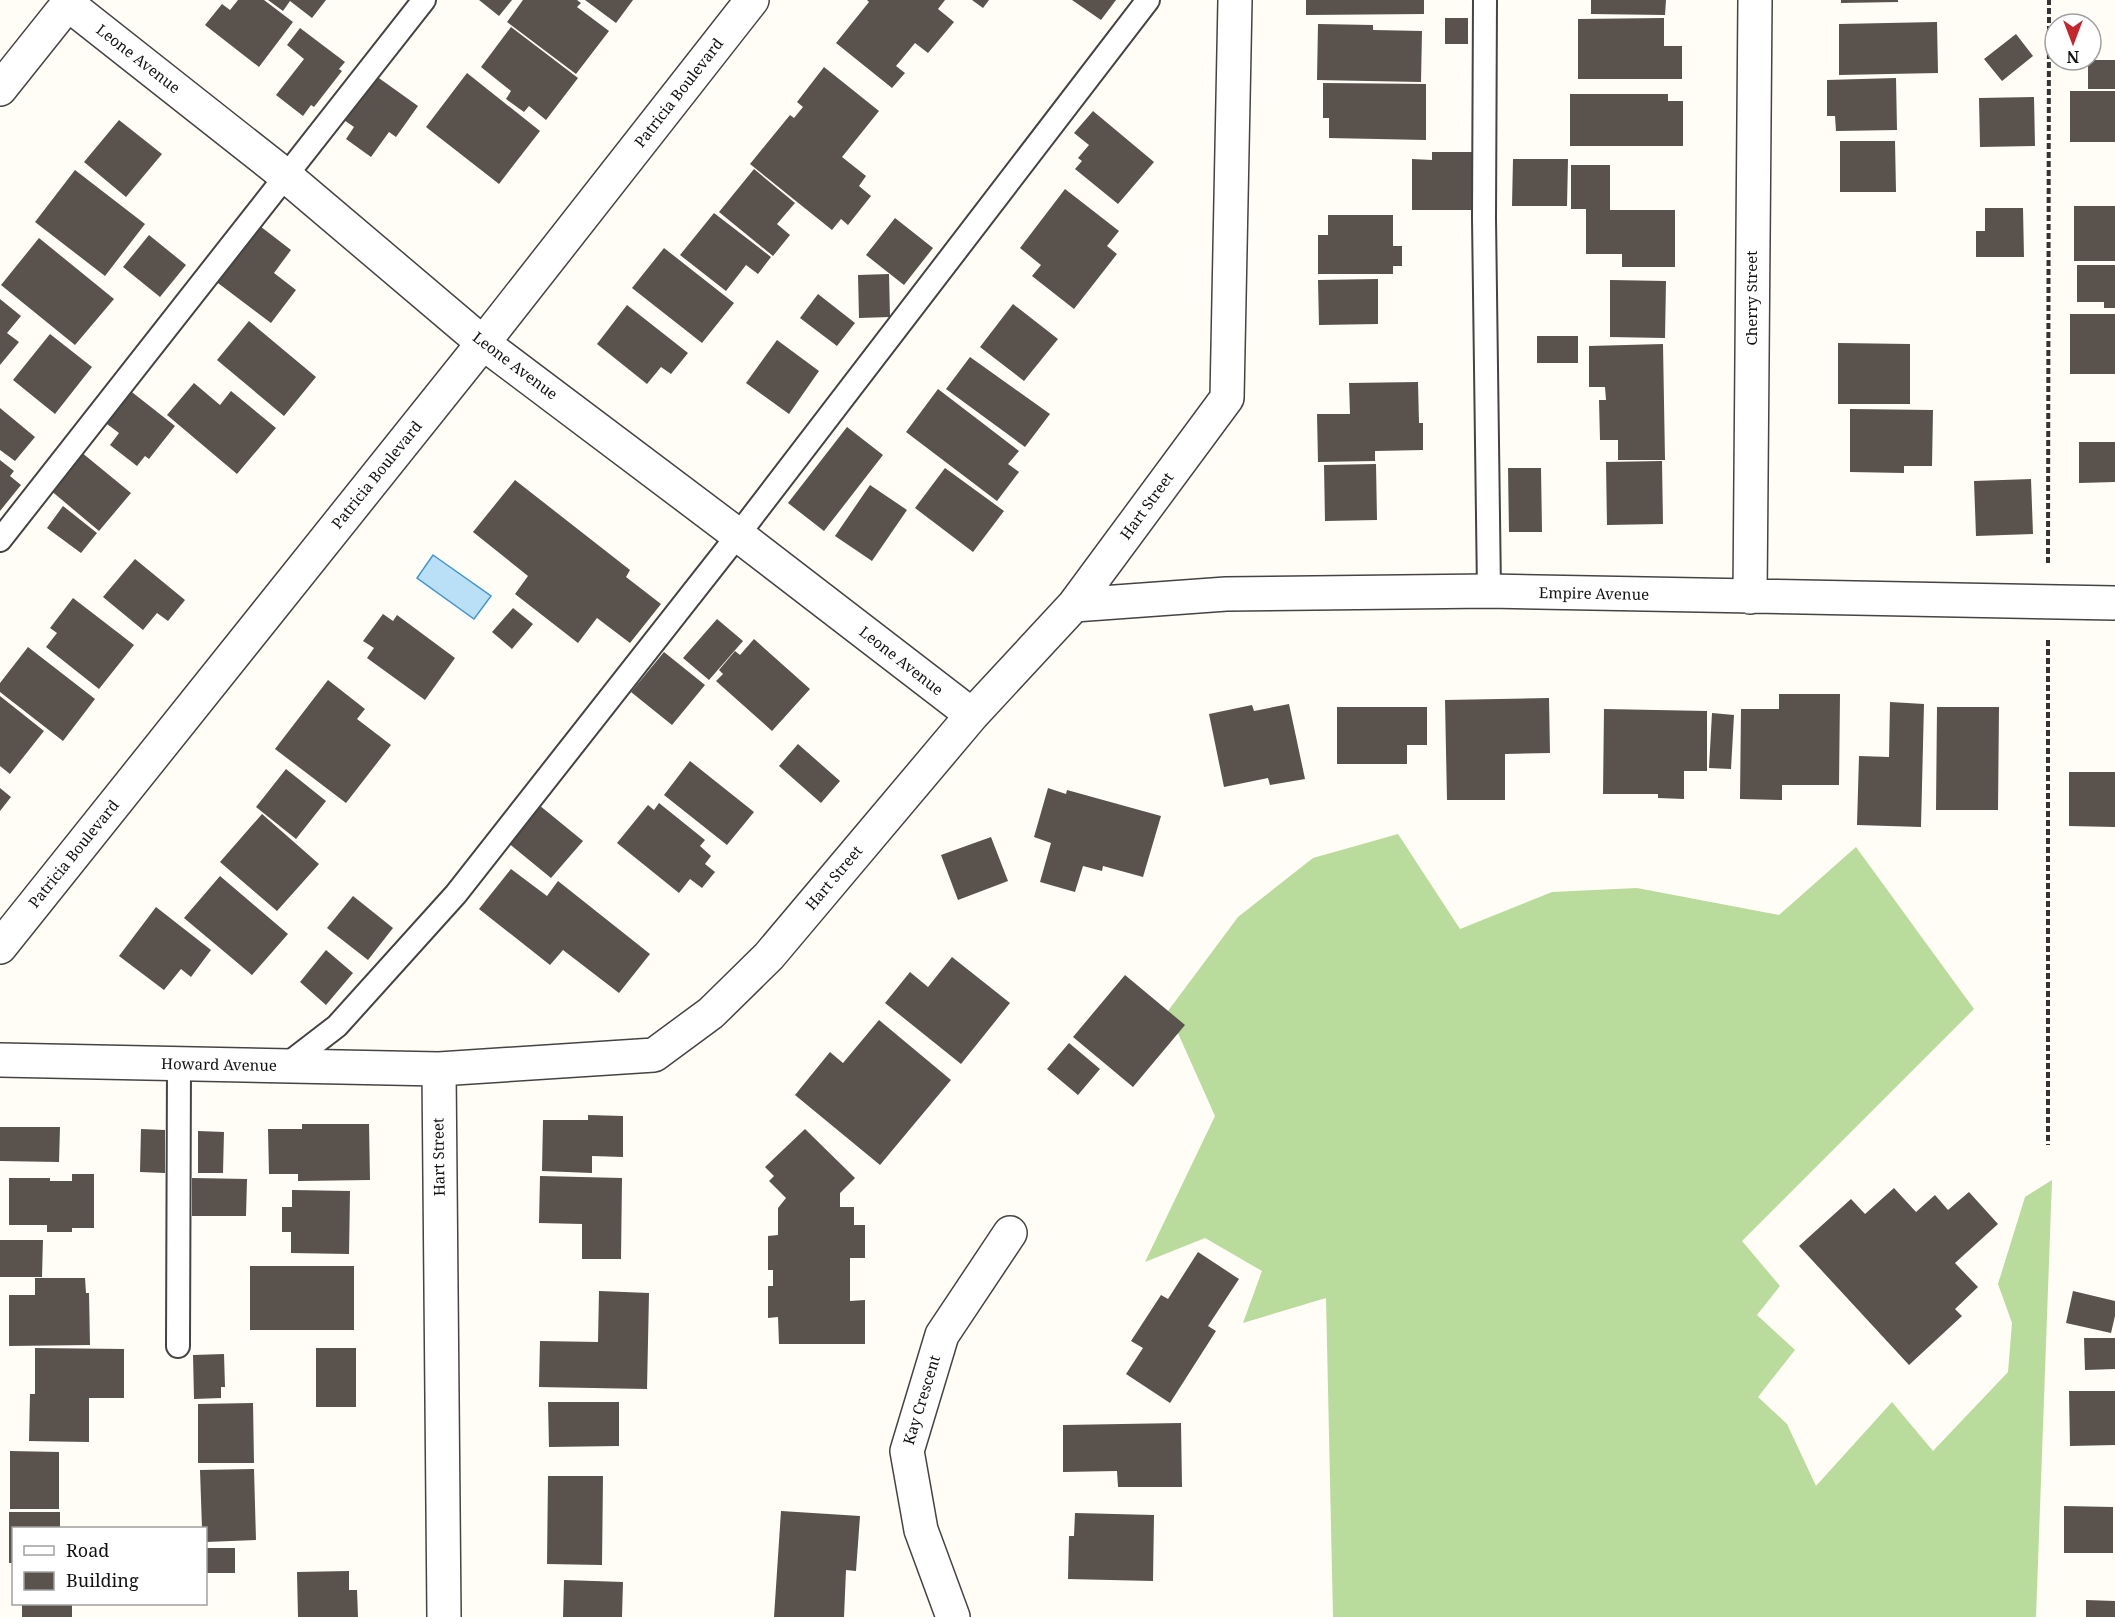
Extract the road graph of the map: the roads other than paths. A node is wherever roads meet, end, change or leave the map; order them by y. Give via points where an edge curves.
1 (424, 0) edge
2 (752, 0) edge
3 (1148, 0) edge
4 (1235, 0) edge
5 (1485, 0) edge
6 (1755, 0) edge
7 (70, 2) edge
8 (0, 89) edge
9 (286, 176) junction
10 (483, 343) junction
11 (738, 535) junction
12 (0, 540) edge
13 (1489, 591) junction
14 (1750, 597) junction
15 (2115, 603) edge
16 (1074, 605) junction
17 (972, 715) junction
18 (0, 947) edge
19 (0, 1060) edge
20 (179, 1064) junction
21 (285, 1066) junction
22 (439, 1069) junction
23 (1010, 1233) dead end
24 (178, 1346) dead end
25 (444, 1617) edge
26 (953, 1617) edge

1 - 9 lane
2 - 10 street, Patricia Boulevard
3 - 11 lane
4 - 16 street, Hart Street via 1227,398
5 - 13 lane
6 - 14 street, Cherry Street
7 - 8 street
7 - 9 street, Leone Avenue
9 - 10 street, Leone Avenue
9 - 12 lane
10 - 11 street, Leone Avenue
10 - 18 street, Patricia Boulevard
11 - 17 street, Leone Avenue
11 - 21 lane via 456,894 337,1026
13 - 14 street, Empire Avenue
13 - 16 street, Empire Avenue via 1226,594
14 - 15 street, Empire Avenue
16 - 17 street, Hart Street
17 - 22 street, Hart Street via 768,956 711,1013 654,1055
19 - 20 street, Howard Avenue
20 - 21 street, Howard Avenue
20 - 24 lane
21 - 22 street, Howard Avenue
22 - 25 street, Hart Street
23 - 26 street, Kay Crescent via 942,1335 906,1450 921,1530

